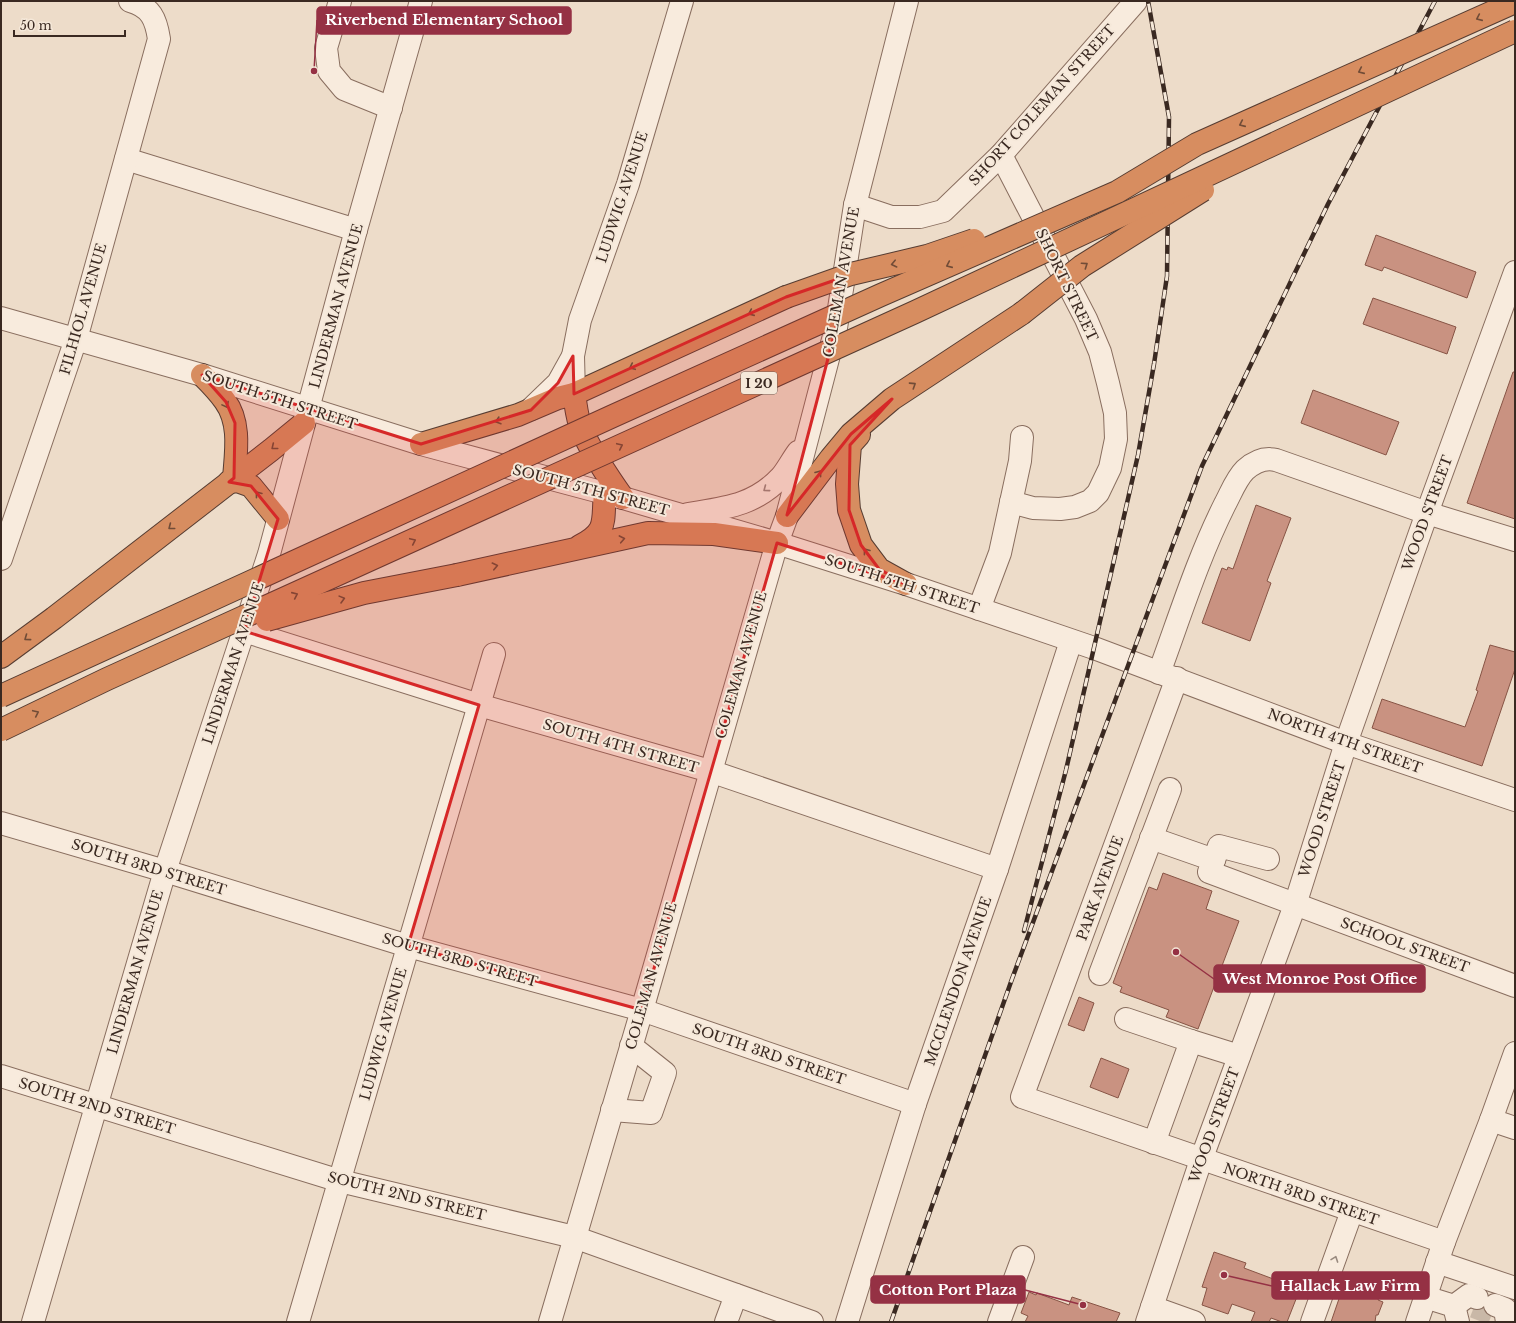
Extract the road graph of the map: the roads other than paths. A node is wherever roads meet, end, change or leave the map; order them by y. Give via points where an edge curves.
1 (130, 1) edge
2 (340, 1) edge
3 (421, 1) edge
4 (682, 1) edge
5 (907, 1) edge
6 (1515, 2) edge
7 (1129, 4) edge
8 (1515, 31) edge
9 (391, 108) junction
10 (1287, 138) junction
11 (1001, 155) junction
12 (126, 158) junction
13 (1117, 192) junction
14 (855, 205) junction
15 (356, 230) junction
16 (1515, 272) edge
17 (1, 318) edge
18 (76, 339) junction
19 (573, 356) junction
20 (202, 375) junction
21 (574, 394) junction
22 (892, 399) junction
23 (531, 410) junction
24 (306, 415) junction
25 (1022, 436) dead end
26 (807, 437) junction
27 (422, 444) junction
28 (232, 480) junction
29 (614, 496) junction
30 (1011, 502) junction
31 (1427, 513) junction
32 (680, 515) junction
33 (787, 516) junction
34 (278, 519) junction
35 (1515, 540) edge
36 (777, 543) junction
37 (578, 548) junction
38 (1, 559) edge
39 (906, 584) junction
40 (979, 609) junction
41 (244, 630) junction
42 (1071, 641) junction
43 (494, 654) dead end
44 (158, 656) junction
45 (1, 657) edge
46 (1168, 676) junction
47 (1, 696) edge
48 (479, 705) junction
49 (1, 730) edge
50 (1346, 743) junction
51 (710, 771) junction
52 (1170, 789) dead end
53 (1515, 800) edge
54 (1, 823) edge
55 (1151, 838) junction
56 (1268, 859) dead end
57 (1214, 860) junction
58 (996, 869) junction
59 (165, 871) junction
60 (1295, 905) junction
61 (408, 946) junction
62 (1100, 974) dead end
63 (1515, 986) edge
64 (642, 1010) junction
65 (1126, 1019) dead end
66 (1191, 1041) junction
67 (631, 1046) junction
68 (1515, 1053) edge
69 (1239, 1056) junction
70 (1, 1076) edge
71 (1022, 1097) joint
72 (915, 1104) junction
73 (96, 1106) junction
74 (612, 1110) junction
75 (1491, 1120) junction
76 (1515, 1128) edge
77 (1154, 1143) junction
78 (1200, 1160) junction
79 (340, 1180) junction
80 (1352, 1211) junction
81 (574, 1237) junction
82 (1440, 1252) junction
83 (1023, 1257) dead end
84 (1515, 1288) edge
85 (736, 1295) junction
86 (1425, 1297) junction
87 (1477, 1311) tunnel mouth
88 (1150, 1314) edge
89 (33, 1322) edge
90 (298, 1322) edge
91 (550, 1322) edge
92 (726, 1322) edge
93 (812, 1322) edge
94 (847, 1322) edge
95 (999, 1322) edge
96 (1194, 1322) edge
97 (1312, 1322) edge
98 (1417, 1322) edge

1 - 12 street, FILHIOL AVENUE via 148,11 156,22 159,39
2 - 9 street via 326,48 329,71 344,89
3 - 9 street, LINDERMAN AVENUE
4 - 19 street, LUDWIG AVENUE via 628,184 580,320
5 - 14 street, COLEMAN AVENUE
6 -> 13 highway, I 20, bridge via 1197,144
7 - 11 street, SHORT COLEMAN STREET
8 - 10 highway, I 20, bridge
9 - 15 street, LINDERMAN AVENUE
22 -> 10 highway, bridge via 1021,314 1082,266
44 -> 10 highway, I 20, bridge via 915,312
11 - 14 street, SHORT COLEMAN STREET via 943,211 920,217 891,217
11 - 30 street, SHORT STREET via 1097,345 1115,413 1116,439 1110,468 1098,493 1090,501 1060,509 1033,508
12 - 15 street
12 - 18 street, FILHIOL AVENUE
13 -> 21 highway, bridge via 927,256 850,274 786,297
13 -> 47 highway, I 20, bridge via 859,304
14 - 26 street, COLEMAN AVENUE via 836,328
15 - 24 street, LINDERMAN AVENUE
16 - 31 street, WOOD STREET
17 - 18 street, SOUTH 5TH STREET
18 - 20 street, SOUTH 5TH STREET
18 - 38 street, FILHIOL AVENUE
19 - 21 street, LUDWIG AVENUE
19 - 23 street via 558,382
20 - 24 street, SOUTH 5TH STREET
20 -> 28 highway via 226,402 235,423 236,446
21 - 23 highway
21 - 29 highway via 582,431 610,480
33 -> 22 highway via 851,434
39 -> 22 highway via 879,569 861,545 849,510 847,484 850,445
23 -> 27 highway
24 - 27 street, SOUTH 5TH STREET
24 -> 28 highway
24 - 34 street, LINDERMAN AVENUE
25 - 30 street via 1020,461
26 -> 32 street via 781,477 767,490 731,507
26 - 33 street, COLEMAN AVENUE
27 - 29 street, SOUTH 5TH STREET
34 -> 28 highway via 251,486
28 -> 45 highway
29 - 32 street, SOUTH 5TH STREET
29 - 37 highway via 600,530
30 - 40 street via 1000,554
31 - 35 street, PARK AVENUE
31 - 46 street, PARK AVENUE via 1276,460 1268,458 1257,462 1238,480 1214,527
31 - 50 street, WOOD STREET
32 - 36 street, SOUTH 5TH STREET
33 - 36 street, COLEMAN AVENUE
34 - 41 street, LINDERMAN AVENUE via 270,554
37 -> 36 highway via 648,533 714,534
36 - 39 street, SOUTH 5TH STREET
36 - 51 street, COLEMAN AVENUE
44 -> 37 highway, bridge via 285,614 364,593
39 - 40 street, SOUTH 5TH STREET
40 - 42 street, SOUTH 5TH STREET
41 - 48 street, SOUTH 4TH STREET
41 - 59 street, LINDERMAN AVENUE
42 - 46 street, SOUTH 5TH STREET
42 - 58 street, MCCLENDON AVENUE
43 - 48 street, LUDWIG AVENUE
49 -> 44 highway, I 20, bridge
46 - 50 street, NORTH 4TH STREET
46 - 71 street, PARK AVENUE
48 - 51 street, SOUTH 4TH STREET
48 - 61 street, LUDWIG AVENUE
50 - 53 street, NORTH 4TH STREET
50 - 60 street, WOOD STREET
51 - 58 street, SOUTH 4TH STREET
51 - 64 street, COLEMAN AVENUE
52 - 55 street
54 - 59 street, SOUTH 3RD STREET
55 - 57 street
55 - 62 street
56 - 57 street via 1219,846
57 - 60 street, SCHOOL STREET via 1209,872
58 - 72 street, MCCLENDON AVENUE
59 - 61 street, SOUTH 3RD STREET
59 - 73 street, LINDERMAN AVENUE
60 - 63 street, SCHOOL STREET
60 - 69 street, WOOD STREET
61 - 64 street, SOUTH 3RD STREET
61 - 79 street, LUDWIG AVENUE
64 - 67 street, COLEMAN AVENUE
64 - 72 street, SOUTH 3RD STREET
65 - 66 street
66 - 69 street
66 - 77 street
67 - 74 street, COLEMAN AVENUE
67 - 74 street via 665,1073 652,1113
68 - 75 street
69 - 78 street, WOOD STREET
70 - 73 street, SOUTH 2ND STREET
71 - 77 street, NORTH 3RD STREET
72 - 94 street, MCCLENDON AVENUE
73 - 79 street, SOUTH 2ND STREET
73 - 89 street, LINDERMAN AVENUE
74 - 81 street, COLEMAN AVENUE
75 - 76 street
75 - 82 street
77 - 78 street, NORTH 3RD STREET
78 - 80 street, NORTH 3RD STREET
78 - 88 street, WOOD STREET
79 - 81 street, SOUTH 2ND STREET
79 - 90 street, LUDWIG AVENUE
80 - 82 street, NORTH 3RD STREET
97 -> 80 street
81 - 85 street, SOUTH 2ND STREET
81 - 91 street, COLEMAN AVENUE
82 - 84 street, NORTH 3RD STREET
82 - 86 street
83 - 95 street
85 - 92 street
85 - 93 street, SOUTH 2ND STREET
86 - 87 street
86 - 98 street
88 - 96 street

